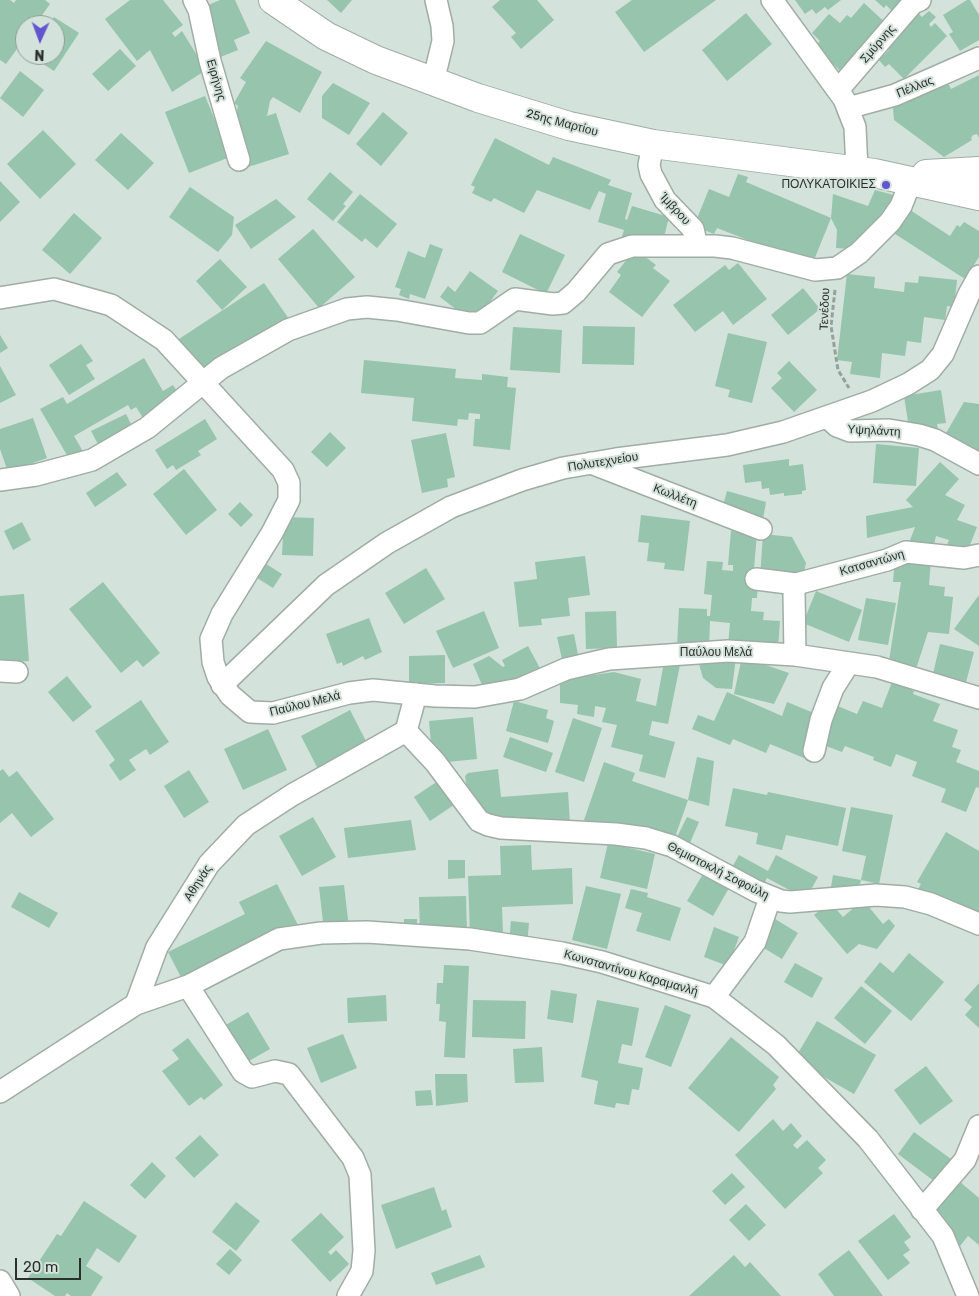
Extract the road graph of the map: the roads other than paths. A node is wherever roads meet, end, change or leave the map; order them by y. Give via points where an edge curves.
1 (194, 0) edge
2 (273, 0) edge
3 (436, 0) edge
4 (772, 0) edge
5 (920, 0) edge
6 (979, 58) edge
7 (433, 82) junction
8 (843, 99) junction
9 (653, 144) junction
10 (239, 160) dead end
11 (979, 171) edge
12 (866, 172) junction
13 (911, 181) junction
14 (979, 196) edge
15 (696, 246) junction
16 (979, 276) edge
17 (0, 298) edge
18 (204, 382) junction
19 (827, 417) junction
20 (590, 463) junction
21 (979, 464) edge
22 (0, 480) edge
23 (761, 529) dead end
24 (979, 555) edge
25 (756, 579) dead end
26 (796, 584) junction
27 (795, 655) junction
28 (849, 663) junction
29 (222, 684) junction
30 (416, 694) junction
31 (978, 694) edge
32 (406, 731) junction
33 (814, 751) dead end
34 (770, 898) junction
35 (979, 924) edge
36 (188, 986) junction
37 (714, 997) junction
38 (136, 1004) junction
39 (0, 1092) edge
40 (979, 1126) edge
41 (922, 1210) junction
42 (0, 1281) edge
43 (971, 1289) edge
44 (9, 1296) edge
45 (348, 1296) edge

1 - 10 street, Ειρήνης
2 - 7 main road, 25ης Μαρτίου via 338,42
3 - 7 street via 443,41
4 - 8 street
5 - 8 street, Σμύρνης via 913,3
6 - 8 street, Πέλλας via 895,95
7 - 9 main road, 25ης Μαρτίου via 543,118
8 - 12 street via 857,134
9 - 12 main road, 25ης Μαρτίου
9 - 15 street, Ίμβρου via 650,174 665,200 694,229
11 - 12 main road, 25ης Μαρτίου via 936,174
12 - 13 main road, 25ης Μαρτίου
13 - 14 main road, 25ης Μαρτίου
13 - 15 street via 890,222 867,247 837,268 815,270 732,248
15 - 18 street via 639,245 615,250 602,260 567,301 553,304 514,299 480,323 397,310 347,309 288,330
16 - 19 street, Πολυτεχνείου via 937,362 908,384
17 - 18 street, Παύλου Μελά via 54,289 111,305 164,340
18 - 22 street via 147,428 92,460 36,475
18 - 29 street, Παύλου Μελά via 283,470 289,483 289,500 213,632 212,654
19 - 20 street, Πολυτεχνείου via 756,440
19 - 21 street, Υψηλάντη via 850,431 888,430 919,435
20 - 23 street, Κωλλέτη
20 - 29 street, Πολυτεχνείου via 522,480 485,494 451,508 387,543 326,585
24 - 26 street, Κατσαντώνη via 964,558 906,552
25 - 26 street, Κατσαντώνη
26 - 27 street
27 - 28 street, Παύλου Μελά
27 - 30 street, Παύλου Μελά via 728,651 627,657 566,669 520,689 500,693 461,698
28 - 31 street, Παύλου Μελά via 877,667
28 - 33 street via 833,688
29 - 30 street, Παύλου Μελά via 246,709 260,714 286,711 361,691
30 - 32 street
32 - 34 street, Θεμιστοκλή Σοφούλη via 435,762 479,821 501,828 616,834 658,841
32 - 38 street, Αθηνάς via 246,825 209,864 157,947
34 - 35 street, Θεμιστοκλή Σοφούλη via 790,902 876,895 905,897
34 - 37 street via 754,942
36 - 37 street, Κωνσταντίνου Καραμανλή via 279,939 321,933 367,932 470,939 562,953
36 - 38 street, Κωνσταντίνου Καραμανλή
36 - 45 street via 243,1072 252,1077 275,1071 289,1074 353,1158 360,1175 364,1251 362,1271
37 - 41 street, Κωνσταντίνου Καραμανλή via 776,1045 868,1139
38 - 39 street
40 - 41 street via 965,1160
41 - 43 street, Κωνσταντίνου Καραμανλή via 943,1236
42 - 44 street

